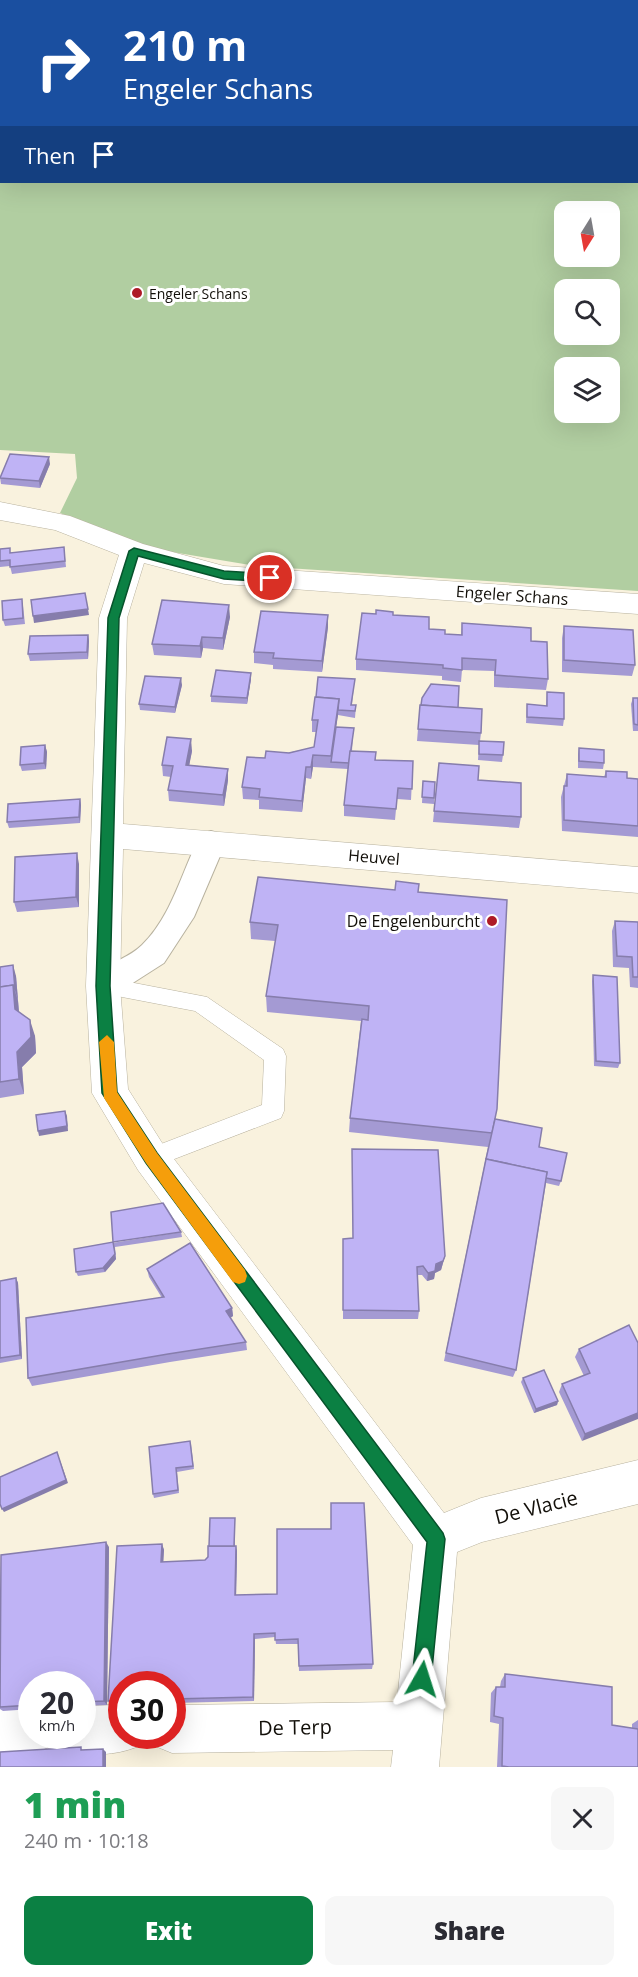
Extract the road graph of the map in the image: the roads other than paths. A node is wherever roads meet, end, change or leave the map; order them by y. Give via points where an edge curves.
1 (0, 511) edge
2 (134, 551) junction
3 (638, 604) edge
4 (109, 836) junction
5 (211, 842) junction
6 (638, 880) edge
7 (103, 986) junction
8 (151, 1158) junction
9 (638, 1482) edge
10 (436, 1539) junction
11 (18, 1730) edge
12 (186, 1730) edge
13 (0, 1731) edge
14 (416, 1746) edge

1 - 2 street, Engeler Schans via 62,522
2 - 3 street, Engeler Schans via 224,575
2 - 4 street via 113,618
4 - 5 street, Heuvel
4 - 7 street
5 - 6 street, Heuvel
5 - 7 street via 179,917 153,954
7 - 8 street via 110,1093
7 - 8 lane via 200,1003 275,1056 273,1111
8 - 10 street
9 - 10 street, De Vlacie via 481,1520
10 - 14 street
11 - 13 street
12 - 14 street, De Terp

